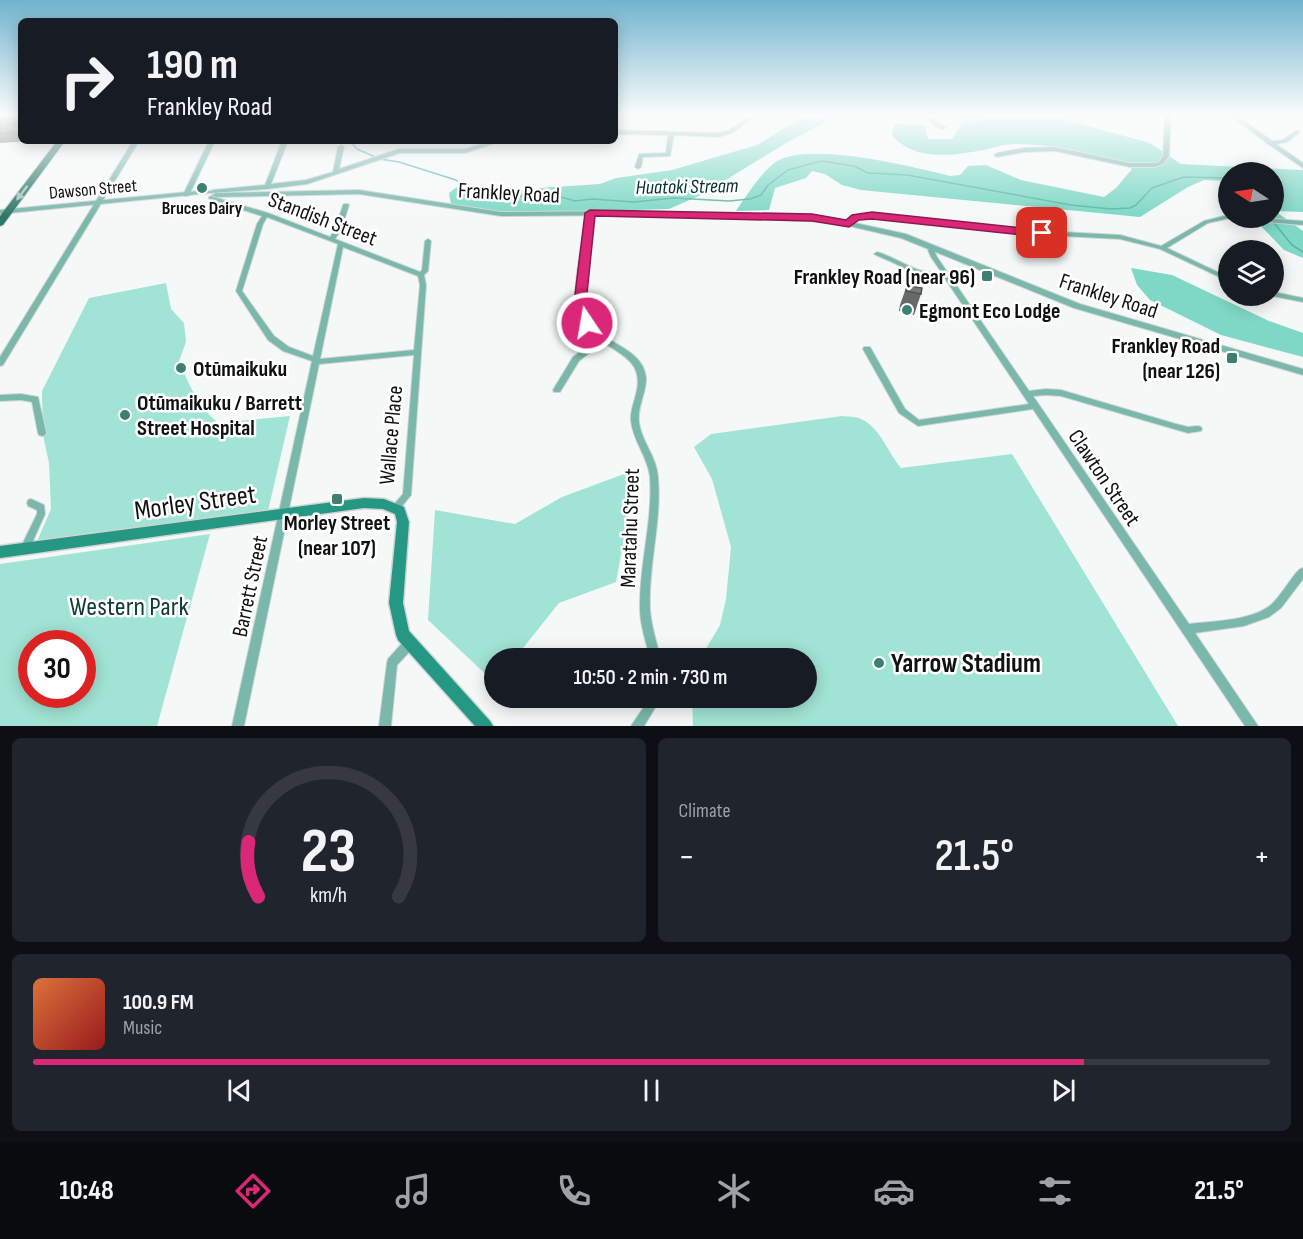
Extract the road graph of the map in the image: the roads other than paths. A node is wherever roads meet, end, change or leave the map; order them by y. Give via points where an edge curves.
1 (55, 149) edge
2 (131, 149) edge
3 (208, 149) edge
4 (282, 149) edge
5 (341, 149) edge
6 (475, 149) edge
7 (670, 149) edge
8 (672, 149) edge
9 (1166, 149) edge
10 (1278, 149) edge
11 (472, 150) joint
12 (997, 155) dead end
13 (672, 160) dead end
14 (1303, 166) edge
15 (638, 167) dead end
16 (335, 173) junction
17 (267, 191) junction
18 (187, 195) junction
19 (212, 195) junction
20 (98, 203) junction
21 (346, 205) dead end
22 (4, 211) edge
23 (590, 213) junction
24 (266, 214) junction
25 (1218, 219) edge
26 (1284, 221) edge
27 (0, 223) edge
28 (1303, 223) edge
29 (849, 224) junction
30 (331, 239) junction
31 (428, 241) dead end
32 (343, 244) junction
33 (933, 248) junction
34 (1161, 248) junction
35 (877, 254) dead end
36 (1218, 274) edge
37 (421, 275) junction
38 (947, 275) junction
39 (1284, 296) edge
40 (1303, 300) edge
41 (603, 339) junction
42 (867, 349) dead end
43 (418, 352) junction
44 (316, 360) junction
45 (0, 363) edge
46 (1303, 372) edge
47 (557, 390) dead end
48 (1027, 394) junction
49 (0, 398) edge
50 (1036, 406) junction
51 (1198, 429) dead end
52 (42, 433) dead end
53 (32, 502) dead end
54 (395, 508) junction
55 (283, 514) junction
56 (24, 549) junction
57 (0, 552) edge
58 (1303, 572) edge
59 (1187, 629) junction
60 (409, 644) junction
61 (653, 648) edge
62 (649, 708) edge
63 (238, 726) edge
64 (386, 726) edge
65 (485, 726) edge
66 (637, 726) edge
67 (1252, 726) edge

1 -> 22 main road
2 - 20 street
3 - 18 street
4 - 17 street
5 - 16 street
6 - 11 street
7 - 15 street via 668,155 641,155
8 - 13 street
9 - 12 street via 1166,156 1155,165 1130,165 1055,149
10 - 14 street
11 - 16 street via 407,150
16 - 17 street
17 - 19 street, Dawson Street
17 - 19 street via 237,190
17 - 23 street, Frankley Road via 359,192 501,214
18 - 19 street, Dawson Street
18 - 20 street, Dawson Street
19 - 24 street, Standish Street
20 - 22 street, Dawson Street
20 - 45 street
21 - 30 street
22 - 27 main road
23 - 29 street, Frankley Road via 812,218
23 - 41 street, Maratahu Street via 582,267 581,311 590,328
24 - 30 street, Standish Street
24 - 44 street via 239,291 271,338 286,349
25 - 34 street
26 - 28 street
29 - 33 street, Frankley Road via 903,236
29 - 34 street via 855,217 887,217 1042,233 1106,235
30 - 32 street, Standish Street
31 - 37 street, Wallace Place via 425,271
32 - 37 street, Standish Street
32 - 44 street, Barrett Street
33 - 38 street, Clawton Street via 934,257
33 - 46 street, Frankley Road via 1077,306
34 - 36 street
35 - 38 street via 899,261 919,275
37 - 43 street, Wallace Place
38 - 48 street, Clawton Street
39 - 40 street
41 - 47 street via 576,359
41 - 61 street, Maratahu Street via 633,359 641,370 643,386 635,422 651,458 654,480 645,609
42 - 50 street via 902,411 918,423
43 - 44 street
43 - 54 street, Wallace Place via 407,495
44 - 55 street, Barrett Street
48 - 50 street, Clawton Street
48 - 51 street via 1061,393 1176,427
49 - 52 street via 33,398
50 - 59 street, Clawton Street
53 - 56 street via 41,508 41,514
54 - 55 main road, Morley Street via 364,503
54 - 60 main road, Wallace Place via 403,522 397,614 402,635
55 - 56 main road, Morley Street
55 - 63 street, Barrett Street
56 - 57 main road, Morley Street
58 - 59 street via 1268,613
59 - 67 street, Clawton Street
60 - 64 street via 392,663
60 - 65 main road
62 - 66 street

